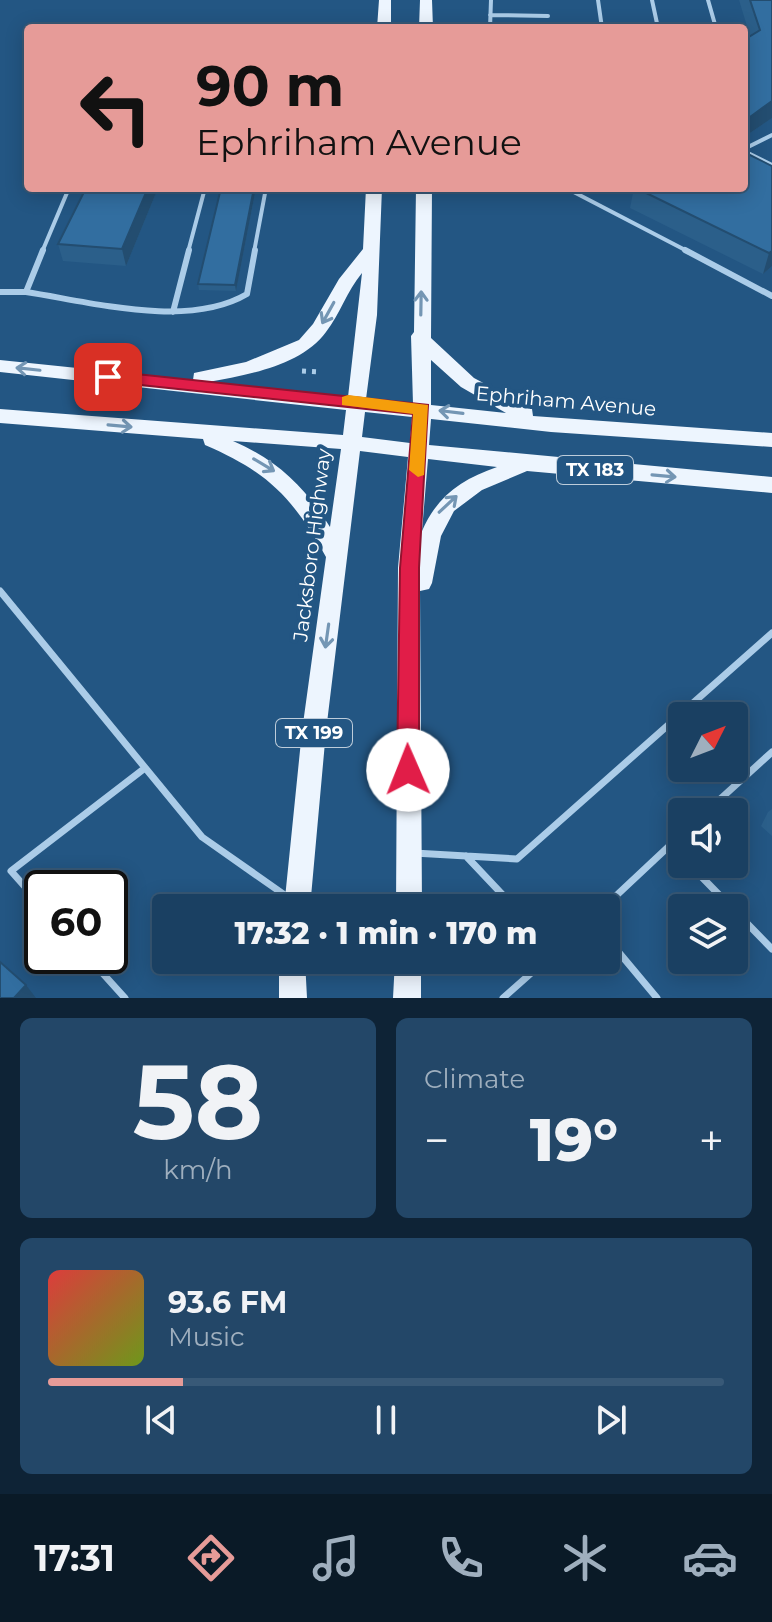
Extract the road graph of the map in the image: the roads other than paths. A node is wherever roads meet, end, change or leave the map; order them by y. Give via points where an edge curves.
1 (385, 0) edge
2 (426, 0) edge
3 (491, 0) edge
4 (598, 0) edge
5 (652, 0) edge
6 (708, 0) edge
7 (490, 15) junction
8 (548, 16) dead end
9 (384, 24) edge
10 (426, 24) edge
11 (490, 24) edge
12 (601, 24) edge
13 (657, 24) edge
14 (715, 24) edge
15 (772, 135) edge
16 (748, 148) edge
17 (748, 152) edge
18 (772, 165) edge
19 (67, 192) edge
20 (204, 192) edge
21 (265, 192) edge
22 (374, 192) edge
23 (424, 192) edge
24 (574, 192) edge
25 (372, 249) junction
26 (0, 292) edge
27 (26, 292) junction
28 (772, 296) edge
29 (173, 312) junction
30 (420, 336) junction
31 (0, 366) edge
32 (135, 379) junction
33 (356, 402) junction
34 (422, 409) junction
35 (0, 416) edge
36 (551, 425) junction
37 (194, 432) junction
38 (772, 440) edge
39 (351, 443) junction
40 (419, 452) junction
41 (529, 464) junction
42 (772, 485) edge
43 (337, 558) junction
44 (0, 591) edge
45 (772, 633) edge
46 (407, 686) junction
47 (772, 752) edge
48 (145, 768) junction
49 (721, 798) edge
50 (668, 848) edge
51 (409, 853) junction
52 (466, 856) junction
53 (703, 878) edge
54 (24, 886) edge
55 (281, 894) edge
56 (299, 894) edge
57 (409, 894) edge
58 (502, 894) edge
59 (618, 894) edge
60 (718, 894) edge
61 (748, 924) edge
62 (772, 949) edge
63 (620, 954) edge
64 (103, 974) edge
65 (292, 974) edge
66 (408, 974) edge
67 (530, 974) edge
68 (125, 998) edge
69 (293, 998) edge
70 (407, 998) edge
71 (503, 998) edge
72 (657, 998) edge

1 - 9 main road
2 - 10 main road
3 - 7 lane
4 - 12 lane
5 - 13 lane
6 - 14 lane
7 - 8 lane
7 - 11 lane
15 - 16 lane
17 - 18 lane
19 - 27 lane
20 - 29 lane
21 - 29 lane via 247,294 229,307
22 - 25 main road, Jacksboro Highway / TX 199
30 -> 23 main road
24 - 28 lane
25 -> 32 main road via 320,328 286,355 217,376
25 - 33 main road, Jacksboro Highway / TX 199
26 - 27 lane
27 - 29 lane
30 - 34 main road
30 - 36 main road via 455,376 489,400
32 -> 31 main road, TX 183
32 - 33 main road, TX 183
33 - 34 main road, Ephriham Avenue / TX 183
33 - 39 main road, Jacksboro Highway / TX 199
36 -> 34 main road, Ephriham Avenue / TX 183
34 - 40 main road
35 -> 37 main road, TX 183
36 - 38 main road, Ephriham Avenue / TX 183
37 - 39 main road, TX 183
37 -> 43 main road via 242,451 289,482
39 - 40 main road, TX 183
39 - 43 main road, Jacksboro Highway / TX 199
40 - 41 main road, TX 183
40 - 46 main road via 409,568
41 -> 42 main road, TX 183
46 -> 41 main road via 432,523 462,492
43 -> 56 main road, Jacksboro Highway / TX 199
44 - 48 lane
45 - 52 lane via 517,859
46 - 51 main road
47 - 49 lane
48 - 54 lane via 11,871
48 - 55 lane via 202,837
50 - 59 lane
51 - 52 lane
51 - 57 main road
52 - 58 lane
53 - 60 lane
61 - 62 lane
63 - 72 lane
64 - 68 lane
65 - 69 main road
66 - 70 main road
67 - 71 lane

